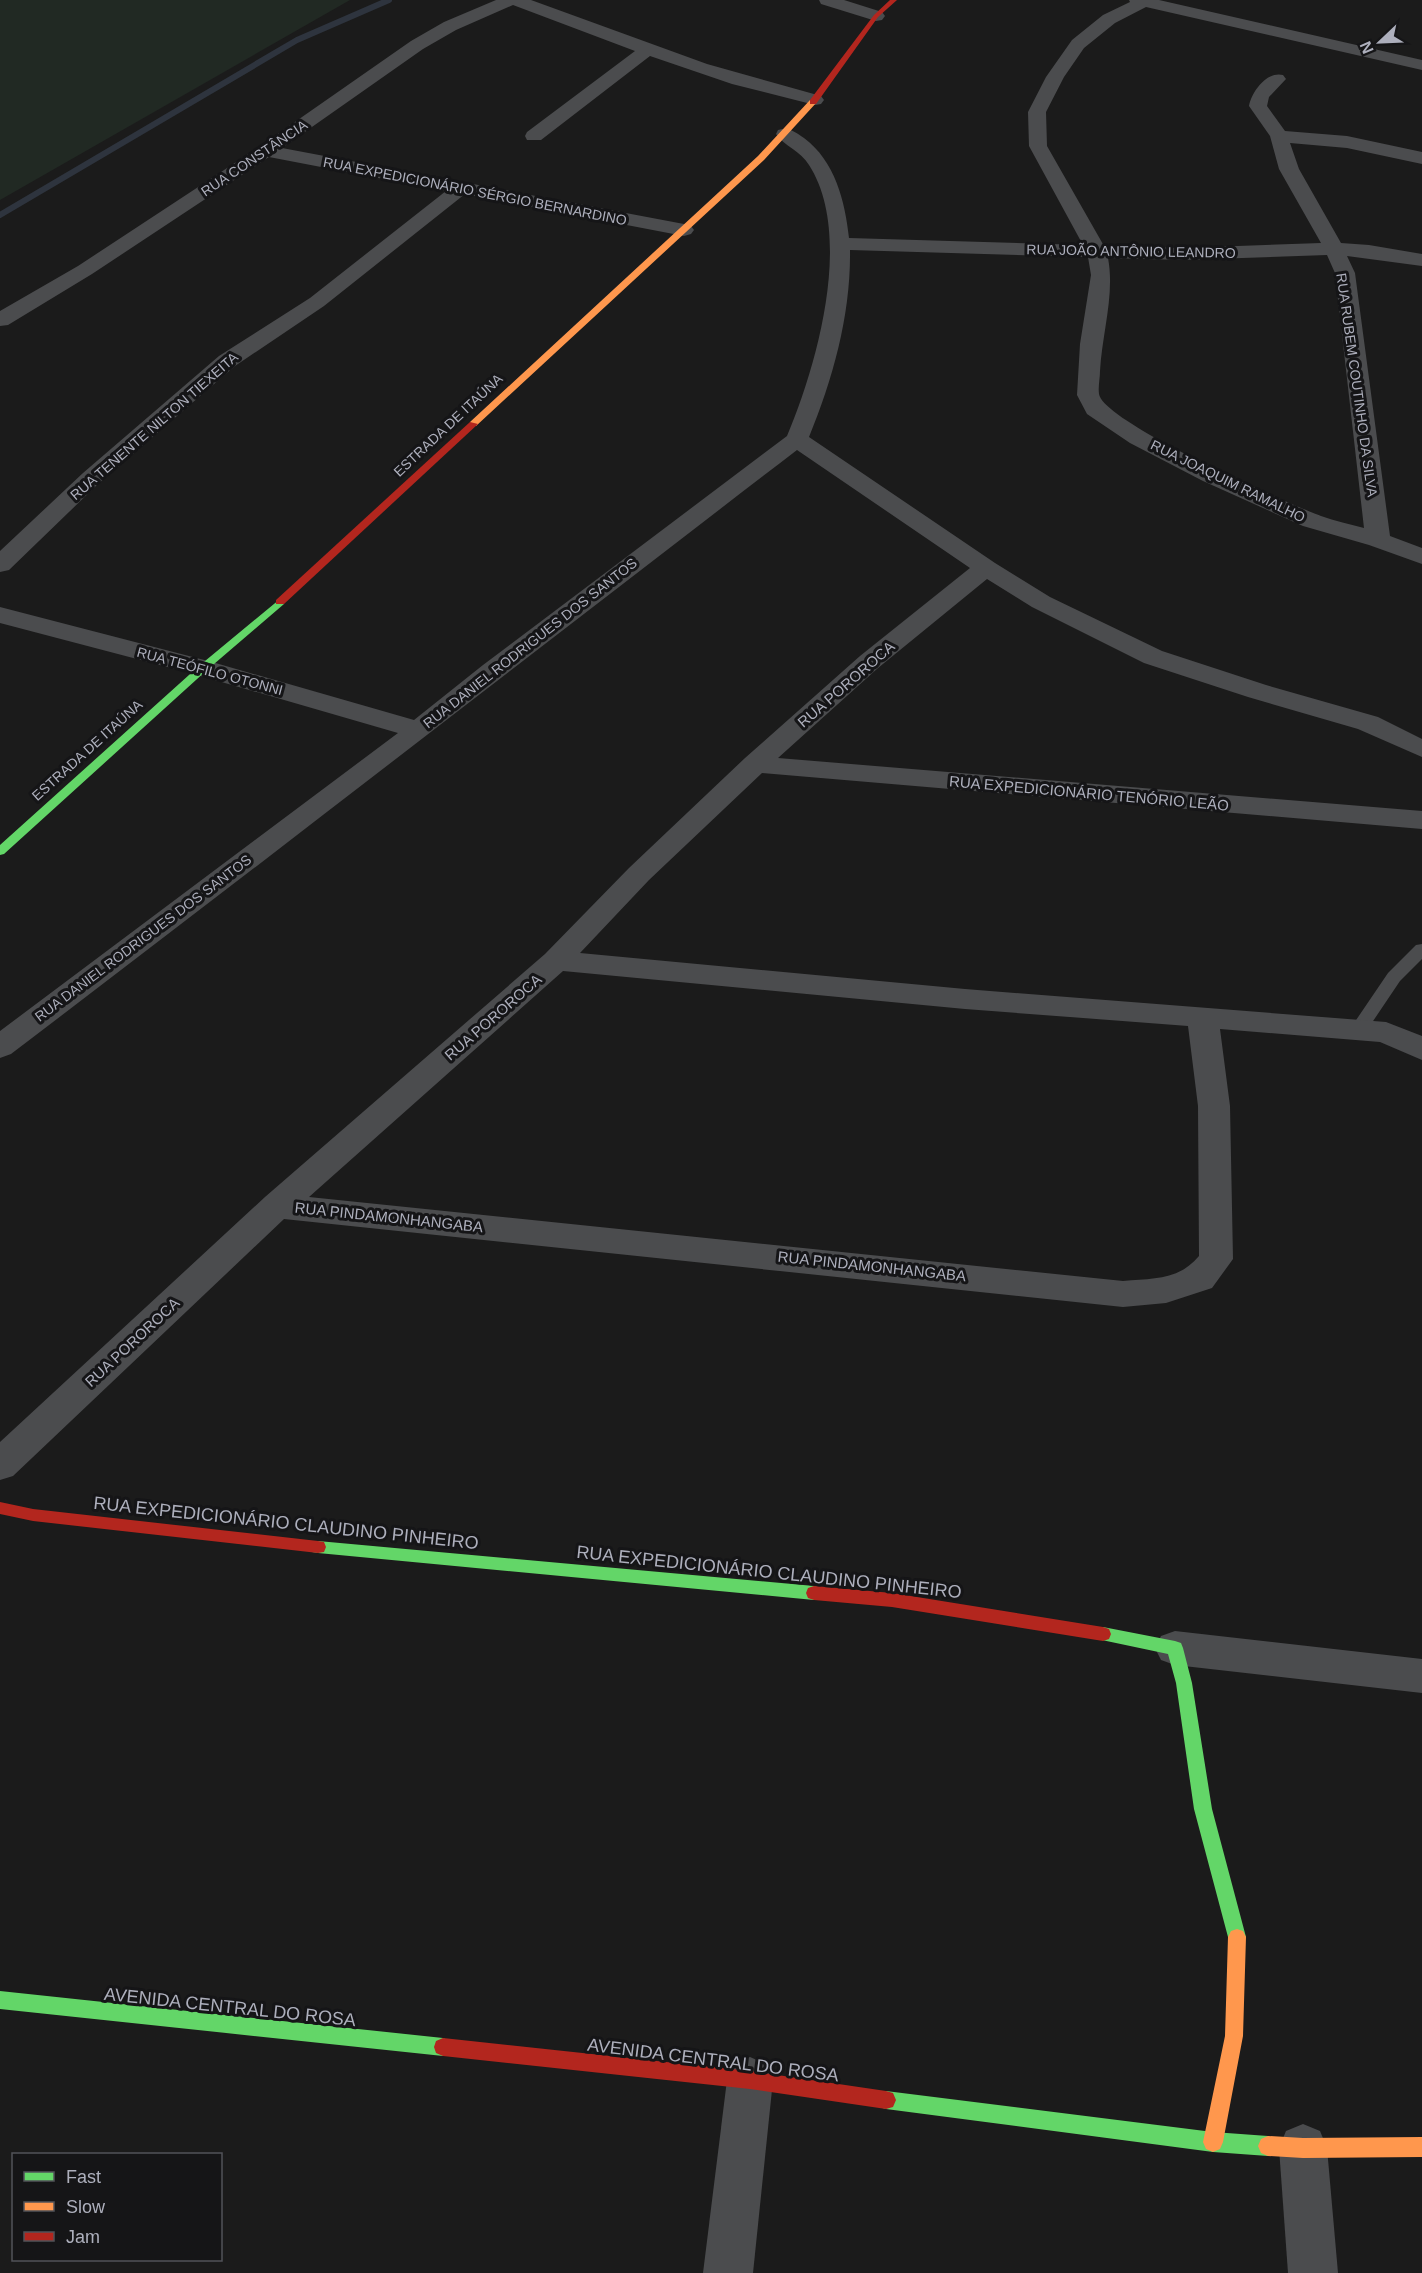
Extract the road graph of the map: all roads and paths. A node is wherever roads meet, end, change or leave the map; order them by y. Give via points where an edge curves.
1 (510, 0) edge
2 (515, 0) edge
3 (827, 0) edge
4 (894, 0) edge
5 (1142, 0) edge
6 (876, 16) junction
7 (648, 49) junction
8 (1422, 64) edge
9 (1277, 79) dead end
10 (815, 100) junction
11 (785, 134) junction
12 (534, 135) dead end
13 (1279, 136) junction
14 (266, 151) junction
15 (1422, 158) edge
16 (460, 189) junction
17 (684, 230) junction
18 (840, 244) junction
19 (1334, 249) junction
20 (1097, 251) junction
21 (1422, 260) edge
22 (0, 320) edge
23 (797, 440) junction
24 (1378, 540) junction
25 (1422, 557) edge
26 (0, 565) edge
27 (986, 568) junction
28 (0, 615) edge
29 (203, 668) junction
30 (419, 730) junction
31 (1422, 749) edge
32 (755, 764) junction
33 (1422, 820) edge
34 (0, 851) edge
35 (1422, 949) edge
36 (556, 961) junction
37 (1203, 1019) junction
38 (1359, 1029) junction
39 (0, 1047) edge
40 (1422, 1049) edge
41 (278, 1206) junction
42 (0, 1465) edge
43 (0, 1508) edge
44 (1175, 1648) junction
45 (1422, 1676) edge
46 (0, 2000) edge
47 (750, 2080) junction
48 (1213, 2142) junction
49 (1422, 2147) edge
50 (1303, 2148) junction
51 (728, 2273) edge
52 (1313, 2273) edge

1 - 14 street, RUA CONSTÂNCIA via 417,45
2 - 7 street
3 - 6 street
4 - 6 street, ESTRADA DE ITAÚNA
5 - 8 street
5 - 20 street, RUA JOAQUIM RAMALHO via 1078,44 1037,112 1038,146
6 - 10 street, ESTRADA DE ITAÚNA
7 - 10 street via 758,86
7 - 12 street
9 - 13 street, RUA RUBEM COUTINHO DA SILVA via 1260,96 1258,106
10 - 11 street, ESTRADA DE ITAÚNA
11 - 17 street, ESTRADA DE ITAÚNA
11 - 18 street, RUA DANIEL RODRIGUES DOS SANTOS via 798,142 820,167 834,208
13 - 15 street via 1338,140
13 - 19 street, RUA RUBEM COUTINHO DA SILVA via 1289,169
14 - 16 street, RUA EXPEDICIONÁRIO SÉRGIO BERNARDINO
14 - 22 street, RUA CONSTÂNCIA via 85,270
16 - 17 street, RUA EXPEDICIONÁRIO SÉRGIO BERNARDINO
16 - 26 street, RUA TENENTE NILTON TIEXEITA via 317,302 227,361 91,478
17 - 29 street, ESTRADA DE ITAÚNA via 295,589
18 - 20 street, RUA JOÃO ANTÔNIO LEANDRO
18 - 23 street, RUA DANIEL RODRIGUES DOS SANTOS via 839,279 827,345
19 - 20 street, RUA JOÃO ANTÔNIO LEANDRO via 1194,254
19 - 21 street, RUA JOÃO ANTÔNIO LEANDRO
19 - 24 street, RUA RUBEM COUTINHO DA SILVA via 1345,273
20 - 24 street, RUA JOAQUIM RAMALHO via 1101,275 1088,376 1088,395 1095,409 1138,438 1230,485 1312,521
23 - 27 street
23 - 30 street, RUA DANIEL RODRIGUES DOS SANTOS
24 - 25 street, RUA JOAQUIM RAMALHO
27 - 31 street via 1041,602 1153,657 1368,723
27 - 32 street, RUA POROROCA via 869,662
28 - 29 street, RUA TEÓFILO OTONNI
29 - 30 street, RUA TEÓFILO OTONNI
29 - 34 street, ESTRADA DE ITAÚNA
30 - 39 street, RUA DANIEL RODRIGUES DOS SANTOS
32 - 33 street, RUA EXPEDICIONÁRIO TENÓRIO LEÃO
32 - 36 street, RUA POROROCA via 639,874
35 - 38 lane via 1394,977
36 - 37 street
36 - 41 street, RUA POROROCA
37 - 38 street
37 - 41 street, RUA PINDAMONHANGABA via 1214,1106 1216,1259 1200,1279 1166,1290 1123,1294
38 - 40 street via 1386,1032
41 - 42 street, RUA POROROCA
43 - 44 street, RUA EXPEDICIONÁRIO CLAUDINO PINHEIRO via 215,1538 892,1600
44 - 45 street
44 - 48 street via 1203,1809 1238,1941 1234,2036
46 - 47 street, AVENIDA CENTRAL DO ROSA
47 - 48 street, AVENIDA CENTRAL DO ROSA
47 - 51 street
48 - 50 street, AVENIDA CENTRAL DO ROSA
49 - 50 street, AVENIDA CENTRAL DO ROSA
50 - 52 street

